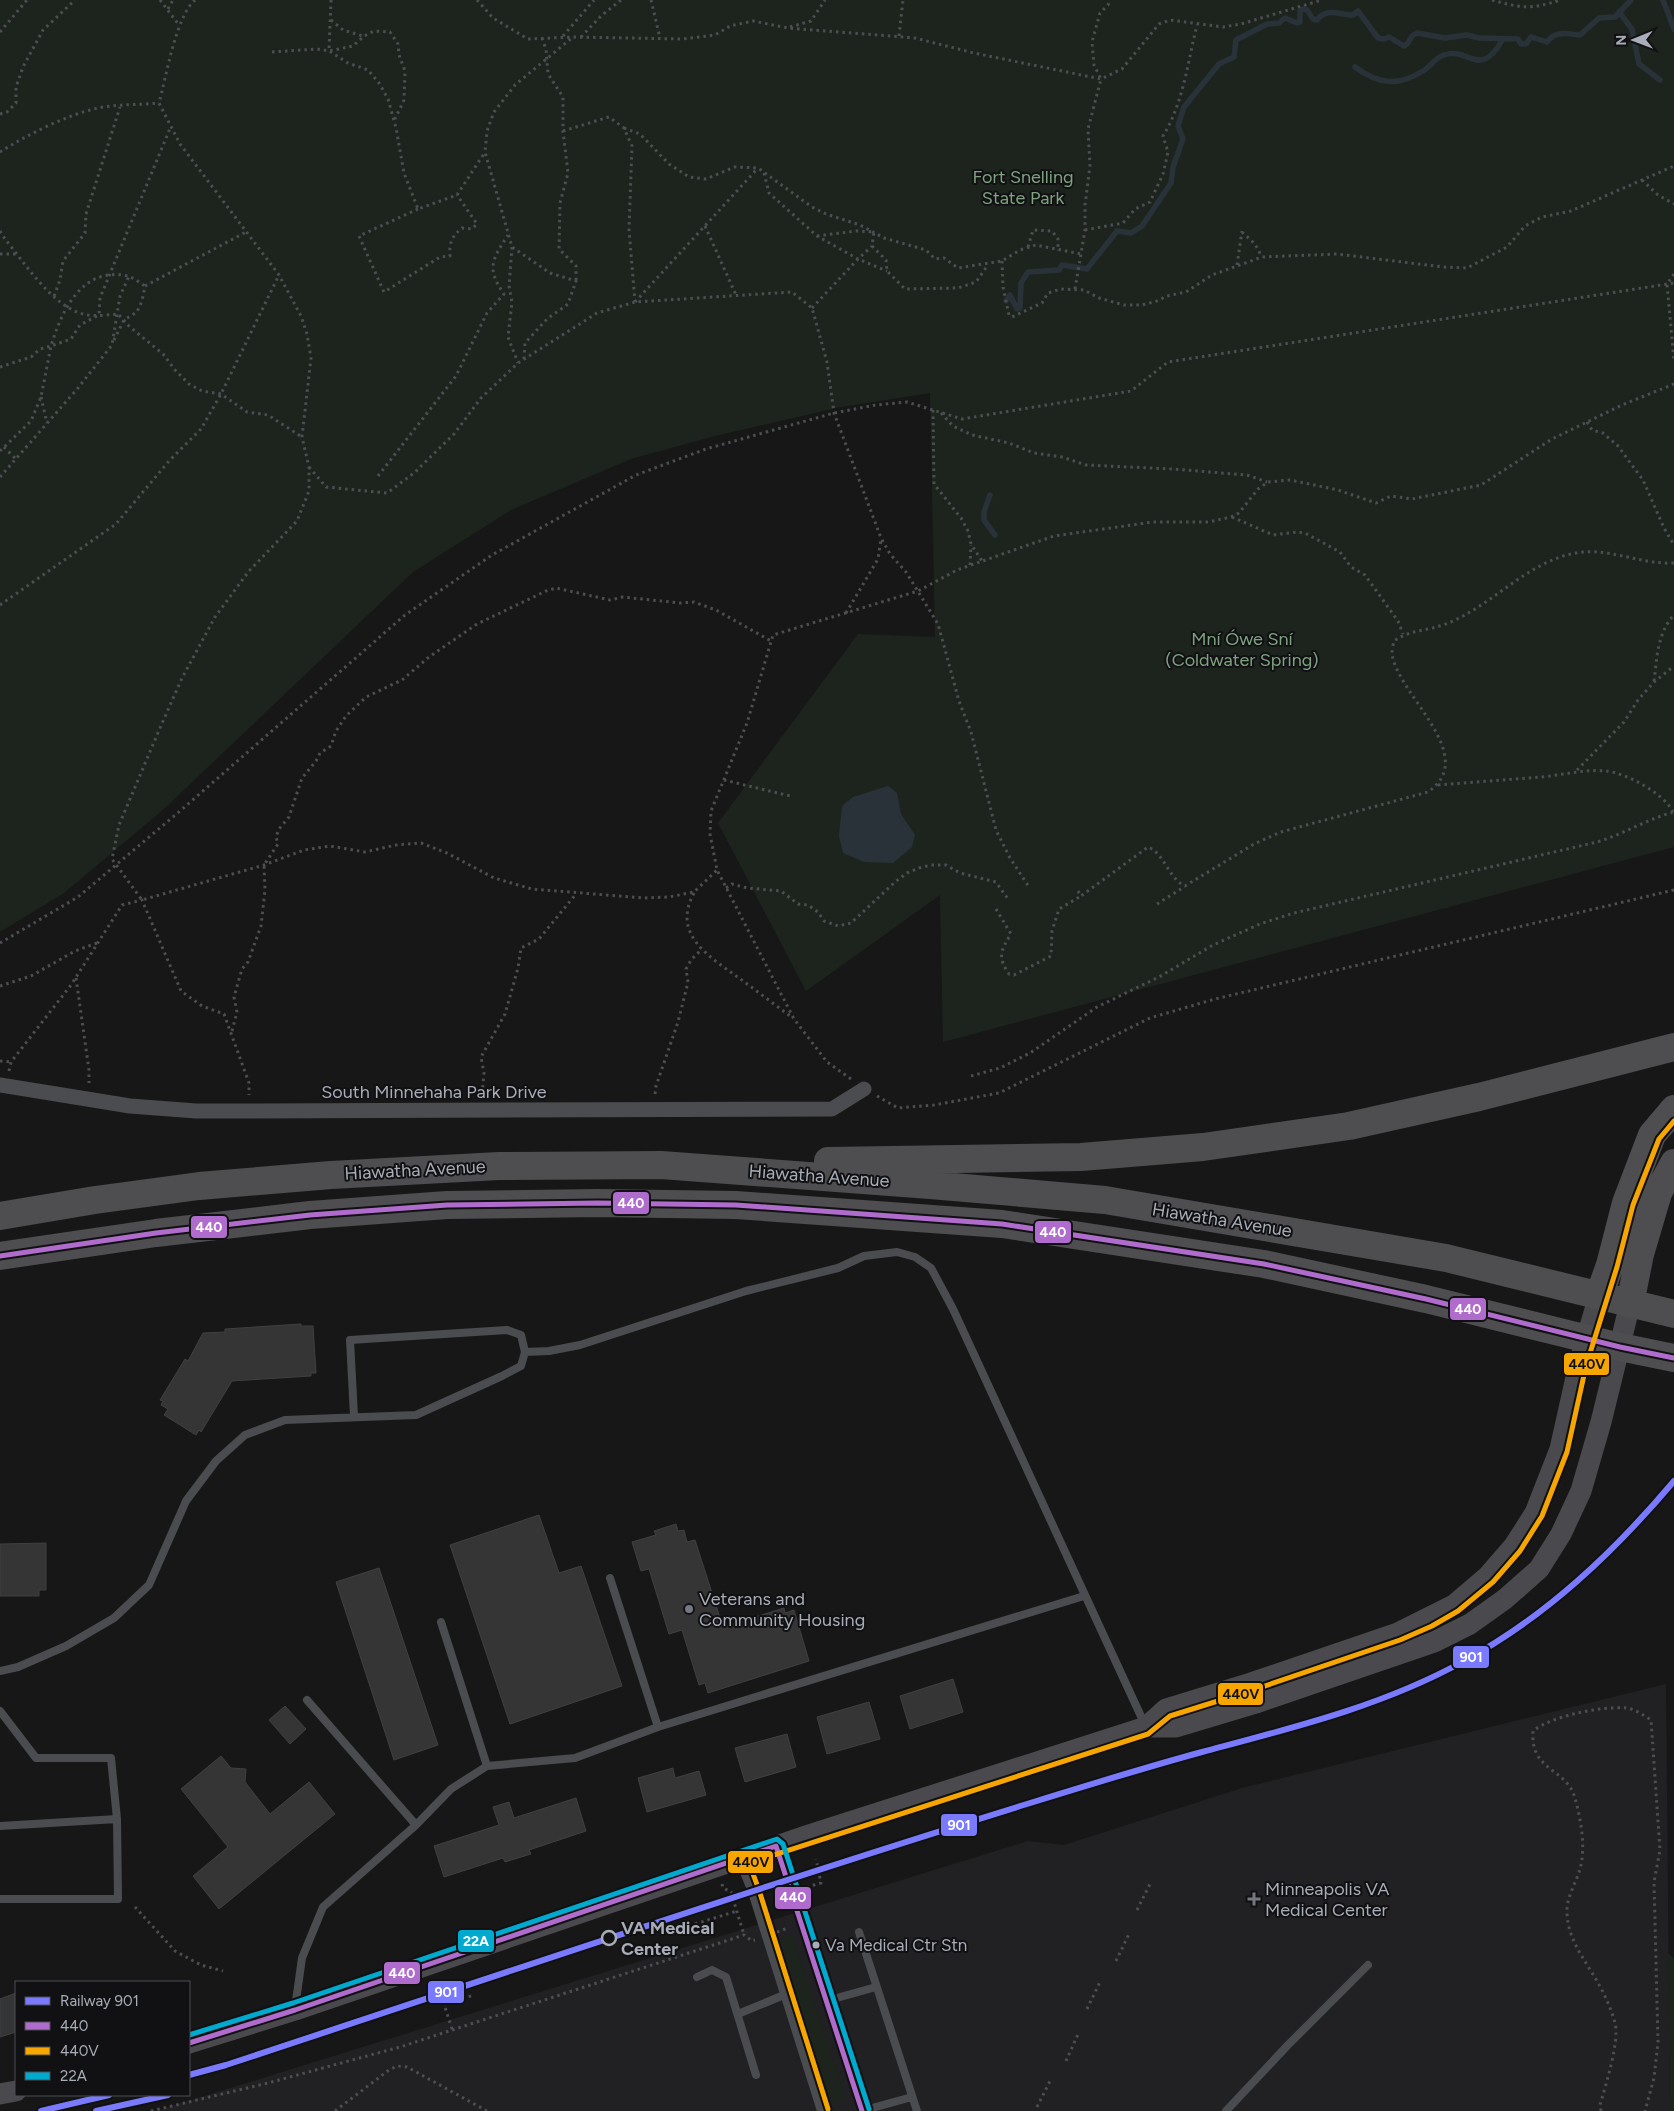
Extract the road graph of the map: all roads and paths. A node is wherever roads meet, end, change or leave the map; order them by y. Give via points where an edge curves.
1 (27, 0) edge
2 (75, 0) edge
3 (160, 0) edge
4 (173, 0) edge
5 (195, 0) edge
6 (331, 0) edge
7 (477, 0) edge
8 (594, 0) edge
9 (622, 0) edge
10 (651, 0) edge
11 (825, 0) edge
12 (903, 0) edge
13 (1110, 0) edge
14 (1322, 0) edge
15 (1492, 0) edge
16 (1560, 0) edge
17 (168, 9) junction
18 (330, 20) junction
19 (1197, 24) junction
20 (179, 25) junction
21 (788, 28) junction
22 (0, 32) edge
23 (364, 36) junction
24 (573, 36) junction
25 (899, 36) junction
26 (562, 37) junction
27 (581, 37) junction
28 (542, 38) junction
29 (660, 38) junction
30 (329, 51) junction
31 (272, 52) dead end
32 (546, 60) junction
33 (1101, 79) junction
34 (159, 104) junction
35 (120, 107) junction
36 (0, 114) edge
37 (394, 120) junction
38 (171, 126) junction
39 (624, 128) junction
40 (563, 131) junction
41 (0, 152) edge
42 (485, 152) junction
43 (1674, 166) edge
44 (758, 168) junction
45 (764, 172) junction
46 (1642, 180) junction
47 (456, 195) junction
48 (1674, 204) edge
49 (418, 209) junction
50 (705, 226) junction
51 (1085, 230) junction
52 (0, 231) edge
53 (246, 232) junction
54 (874, 232) junction
55 (508, 234) junction
56 (817, 236) junction
57 (872, 246) junction
58 (512, 247) junction
59 (1028, 247) junction
60 (1058, 251) junction
61 (0, 254) edge
62 (18, 254) junction
63 (1081, 254) junction
64 (1262, 257) junction
65 (858, 259) junction
66 (1002, 261) junction
67 (989, 264) junction
68 (1237, 265) junction
69 (887, 271) junction
70 (1674, 274) edge
71 (279, 275) junction
72 (110, 276) junction
73 (130, 276) junction
74 (576, 281) junction
75 (1674, 283) edge
76 (1667, 284) junction
77 (145, 286) junction
78 (1075, 289) junction
79 (736, 295) junction
80 (54, 296) junction
81 (635, 302) junction
82 (67, 307) junction
83 (812, 308) junction
84 (118, 314) junction
85 (99, 316) junction
86 (124, 320) junction
87 (112, 344) junction
88 (51, 346) junction
89 (524, 359) junction
90 (1674, 361) edge
91 (518, 363) junction
92 (0, 367) edge
93 (1674, 384) edge
94 (221, 394) junction
95 (41, 397) junction
96 (933, 410) junction
97 (940, 412) junction
98 (834, 413) junction
99 (1587, 422) junction
100 (47, 424) junction
101 (302, 438) junction
102 (4, 447) junction
103 (0, 451) edge
104 (16, 459) junction
105 (309, 467) junction
106 (378, 476) dead end
107 (0, 477) edge
108 (1268, 482) junction
109 (1231, 516) junction
110 (881, 538) junction
111 (971, 544) junction
112 (1674, 545) edge
113 (982, 561) junction
114 (1674, 563) edge
115 (970, 566) junction
116 (918, 591) junction
117 (0, 605) edge
118 (846, 614) junction
119 (1674, 615) edge
120 (1403, 634) junction
121 (771, 641) junction
122 (1674, 666) edge
123 (1654, 682) junction
124 (1577, 771) junction
125 (724, 780) junction
126 (1437, 785) junction
127 (790, 796) dead end
128 (1673, 812) edge
129 (116, 865) junction
130 (264, 865) junction
131 (717, 870) junction
132 (1185, 886) junction
133 (1029, 887) dead end
134 (726, 888) junction
135 (1674, 890) edge
136 (1078, 891) dead end
137 (694, 892) junction
138 (576, 893) junction
139 (1081, 896) junction
140 (1008, 899) dead end
141 (142, 900) junction
142 (1157, 904) dead end
143 (996, 909) dead end
144 (97, 942) junction
145 (0, 943) edge
146 (701, 950) junction
147 (76, 977) junction
148 (0, 986) edge
149 (794, 1019) junction
150 (232, 1031) junction
151 (1674, 1047) edge
152 (0, 1061) edge
153 (11, 1062) junction
154 (10, 1068) dead end
155 (971, 1076) dead end
156 (89, 1082) dead end
157 (0, 1085) edge
158 (656, 1086) dead end
159 (482, 1089) dead end
160 (864, 1089) junction
161 (249, 1094) dead end
162 (1674, 1109) edge
163 (1674, 1163) edge
164 (661, 1165) junction
165 (0, 1216) edge
166 (0, 1256) edge
167 (1599, 1296) junction
168 (1630, 1304) junction
169 (1674, 1314) edge
170 (1588, 1338) junction
171 (1620, 1347) junction
172 (525, 1352) junction
173 (1674, 1358) edge
174 (354, 1416) junction
175 (610, 1578) dead end
176 (1084, 1596) junction
177 (441, 1622) dead end
178 (0, 1671) edge
179 (307, 1700) dead end
180 (0, 1711) edge
181 (658, 1727) junction
182 (1146, 1727) junction
183 (486, 1766) junction
184 (117, 1819) junction
185 (416, 1824) junction
186 (0, 1826) edge
187 (776, 1846) junction
188 (739, 1858) junction
189 (816, 1859) dead end
190 (1151, 1882) dead end
191 (722, 1884) dead end
192 (0, 1899) edge
193 (135, 1906) dead end
194 (811, 1906) dead end
195 (1137, 1910) dead end
196 (737, 1911) junction
197 (695, 1924) dead end
198 (788, 1928) dead end
199 (860, 1932) dead end
200 (774, 1933) dead end
201 (1129, 1934) dead end
202 (744, 1935) junction
203 (755, 1940) dead end
204 (1116, 1961) dead end
205 (1368, 1966) dead end
206 (223, 1971) dead end
207 (697, 1977) dead end
208 (1101, 1980) dead end
209 (876, 1987) junction
210 (784, 1994) junction
211 (474, 1995) dead end
212 (826, 2001) junction
213 (1086, 2009) dead end
214 (295, 2010) junction
215 (738, 2014) junction
216 (452, 2029) junction
217 (1079, 2032) dead end
218 (190, 2043) edge
219 (1066, 2061) dead end
220 (756, 2075) dead end
221 (1050, 2081) dead end
222 (15, 2091) edge
223 (0, 2094) edge
224 (912, 2097) junction
225 (1037, 2107) dead end
226 (151, 2111) edge
227 (335, 2111) edge
228 (487, 2111) edge
229 (821, 2111) edge
230 (861, 2111) edge
231 (917, 2111) edge
232 (1226, 2111) edge
233 (1600, 2111) edge
234 (1645, 2111) edge

1 - 22 path
2 - 36 path via 43,30 18,80 16,103
3 - 17 path
4 - 17 path
5 - 20 path
6 - 18 path
7 - 28 path via 493,18 528,39
8 - 26 path
9 - 27 path
10 - 29 path
11 - 21 path via 811,21
12 - 25 path
13 - 33 path via 1100,13 1092,42 1094,65
14 - 19 path via 1241,24
15 - 16 path via 1516,7 1539,8
17 - 20 path
18 - 23 path via 343,30
18 - 30 path
19 - 33 path via 1170,20 1159,24 1122,69
19 - 51 path via 1180,96 1163,136 1168,152 1163,174 1150,202 1135,209 1123,224
20 - 34 path
21 - 25 path
21 - 29 path via 754,21 730,26 715,35
23 - 30 path via 353,46
23 - 37 path via 390,32 398,44 405,71 404,100
24 - 26 path
24 - 27 path
24 - 32 path
25 - 33 path
26 - 28 path
27 - 29 path
28 - 32 path
30 - 31 path
30 - 37 path via 368,70 380,83
32 - 40 path via 548,74 563,97
32 - 42 path via 501,101 486,131
33 - 51 path via 1088,129 1090,166
34 - 35 path
34 - 38 path
35 - 41 path via 98,108 56,123
35 - 80 path via 86,214 85,232 63,261
37 - 49 path via 404,173
38 - 53 path via 180,144
38 - 72 path
39 - 40 path via 609,117
39 - 44 path via 640,134 669,164 689,177 706,179 735,167
39 - 81 path via 632,146 629,229
40 - 74 path via 568,173 560,203 559,249 576,266
42 - 47 path
42 - 55 path
43 - 46 path
44 - 45 path
44 - 50 path
45 - 54 path via 826,214
45 - 56 path via 769,193
46 - 48 path
46 - 64 path via 1571,211 1542,217 1525,226 1507,247 1467,268 1338,254
47 - 49 path
47 - 49 path via 477,224 472,229 462,228 454,234 449,246 450,256 440,257 384,292 359,236
50 - 79 path
50 - 81 path
51 - 63 path
52 - 62 path
53 - 71 path
53 - 77 path
54 - 56 path
54 - 57 path
54 - 67 path via 926,250 935,259 944,258 958,268
55 - 58 path
55 - 106 path via 494,256 493,264 493,279 504,294 486,313 456,376
56 - 65 path
57 - 65 path
57 - 69 path via 886,260
58 - 74 path via 550,273
58 - 91 path via 508,337
59 - 60 path
59 - 60 path via 1033,230 1043,229 1052,232 1058,240
59 - 66 path
60 - 63 path
61 - 62 path
62 - 80 path
63 - 78 path
64 - 68 path
64 - 68 path via 1242,231
65 - 69 path
65 - 83 path
66 - 67 path
66 - 78 path via 1003,287 1012,317 1042,303 1048,293
67 - 69 path via 976,282 958,288 905,288
68 - 78 path via 1212,275 1186,292 1142,305 1112,303
70 - 76 path
71 - 94 path
71 - 101 path via 301,316 311,358
72 - 73 path
72 - 82 path via 85,285 76,292
72 - 85 path via 100,298
73 - 77 path
73 - 84 path via 120,296
74 - 89 path via 568,304 546,319 525,343
75 - 76 path
76 - 90 path
76 - 97 path via 1168,362 1131,391 962,419
77 - 86 path via 137,312
79 - 81 path
79 - 83 path via 792,292
80 - 82 path
81 - 89 path via 597,313
82 - 85 path
82 - 88 path
83 - 98 path via 827,362
84 - 85 path
84 - 86 path
84 - 87 path
85 - 88 path via 80,326 71,339
86 - 87 path
86 - 94 path via 163,354 189,384
87 - 100 path
88 - 92 path via 40,349 31,357
88 - 95 path
89 - 91 path
91 - 105 path via 481,398 454,434 414,473 387,492 326,487
93 - 99 path
94 - 101 path via 247,412 268,415
94 - 117 path via 201,429 169,461 116,524
95 - 100 path
95 - 102 path via 32,421
96 - 97 path
96 - 98 path via 907,402
96 - 111 path via 934,484 961,518
97 - 108 path via 953,426 972,434 1086,465 1239,475
98 - 110 path
98 - 129 path via 706,449 636,475 492,555 405,615
99 - 108 path via 1552,439 1481,485 1412,499 1390,496 1376,502 1290,480
99 - 112 path via 1592,430 1603,432 1618,446 1643,480
100 - 104 path
101 - 105 path
102 - 103 path
102 - 104 path
104 - 107 path
105 - 129 path via 309,491 297,521 249,571 215,617 182,678 119,825 112,859
108 - 109 path via 1258,489 1239,513
109 - 113 path via 1209,522 1153,522 1054,536
109 - 120 path via 1273,534 1305,533 1340,552 1351,567 1365,575 1398,621
110 - 116 path
110 - 118 path via 878,559
111 - 113 path
111 - 115 path
113 - 115 path
114 - 120 path via 1591,552 1575,553 1539,567 1464,616
115 - 116 path
116 - 118 path
116 - 133 path via 938,624 996,830
118 - 121 path via 773,635
119 - 123 path via 1657,650
120 - 126 path via 1394,642 1392,653 1400,673 1441,741 1446,757 1444,773
121 - 125 path via 747,723
121 - 130 path via 716,610 694,602 610,600 556,588 546,591 477,624 402,680 366,697 346,716 331,746 320,753 302,778 289,817 276,836 278,844
122 - 123 path
123 - 124 path via 1624,722
124 - 126 path
124 - 128 path via 1608,771 1639,782 1664,799
125 - 127 path
125 - 131 path via 712,811 710,834
126 - 132 path via 1428,792 1406,799 1281,832 1254,844
128 - 155 path via 1597,842 1294,913 1260,924 1097,1006 1030,1053 1000,1068
129 - 141 path
129 - 145 path via 78,897
130 - 138 path via 304,850 330,846 365,852 396,845 421,844 447,853 494,878 532,889
130 - 141 path
130 - 150 path via 261,926 234,997 237,1012
131 - 134 path
131 - 137 path
132 - 139 path via 1177,883 1155,850 1148,848
132 - 142 path
134 - 140 path via 732,884 781,891 798,904 808,905 824,921 838,926 851,923 907,873 931,865 946,865 960,873 996,882
134 - 149 path
135 - 160 path via 1215,999 1150,1018 999,1093 898,1108
136 - 139 path
137 - 138 path via 644,898
137 - 146 path via 686,919
138 - 159 path via 539,938 521,948 505,1014 481,1057
139 - 143 path via 1059,909 1052,930 1051,956 1014,975 1009,974 1001,958 1002,949 1011,934
141 - 144 path via 122,905
141 - 150 path via 181,991 202,1006 224,1014
144 - 147 path
144 - 148 path via 31,976
146 - 149 path
146 - 158 path via 686,969 688,982 678,1022
147 - 153 path
147 - 156 path
149 - 160 path via 828,1062
150 - 161 path via 250,1083
151 - 164 highway via 1479,1097 1349,1126 1203,1147 1080,1157
152 - 153 path
153 - 154 path
157 - 160 street, South Minnehaha Park Drive via 130,1106 196,1111 832,1109
162 - 167 highway via 1652,1135 1626,1203
163 - 168 highway via 1658,1193 1640,1254
164 - 165 highway, Hiawatha Avenue via 499,1166 331,1175 199,1186
164 - 167 highway, Hiawatha Avenue via 1105,1200 1446,1258
166 - 170 highway, Hiawatha Avenue via 310,1215 437,1206 736,1205 1002,1224 1264,1264
167 - 168 highway, Hiawatha Avenue
167 - 170 street
168 - 169 highway, Hiawatha Avenue
168 - 171 street
170 - 171 highway, Hiawatha Avenue
170 - 182 street via 1560,1449 1535,1513 1514,1546 1488,1576 1454,1605 1398,1633 1166,1709
171 - 173 highway, Hiawatha Avenue
171 - 182 street via 1581,1491 1561,1534 1539,1569 1505,1599 1470,1624 1434,1642 1176,1727
172 - 174 lane via 521,1366 416,1415
172 - 174 lane via 522,1336 507,1330 350,1340
172 - 176 lane via 549,1352 580,1345 746,1291 838,1268 864,1256 897,1252 915,1257 931,1268 953,1310
174 - 178 lane via 284,1420 245,1435 216,1461 186,1501 148,1585 114,1618 66,1646
175 - 181 lane
176 - 181 lane
176 - 182 lane
177 - 183 lane
179 - 185 lane
180 - 184 lane via 36,1758 111,1758
181 - 183 lane via 575,1758
182 - 187 street
183 - 185 lane via 451,1788
184 - 186 lane
184 - 192 lane via 118,1899
185 - 214 lane via 322,1907 302,1958
187 - 188 street
187 - 212 lane
188 - 210 lane
188 - 214 street
189 - 194 path via 822,1883 807,1887
190 - 195 path
191 - 196 path via 731,1892
193 - 206 path via 174,1951
196 - 197 path
196 - 202 path
198 - 200 path
199 - 209 lane
201 - 204 path
202 - 203 path
202 - 216 path
205 - 232 lane
207 - 215 lane via 712,1970 726,1977
208 - 213 path
209 - 212 lane
209 - 224 lane
210 - 215 lane
210 - 229 lane
211 - 216 path via 444,2004
212 - 230 lane
214 - 218 street
215 - 220 lane
216 - 226 path via 314,2071
217 - 219 path
221 - 225 path
222 - 223 street
224 - 230 lane
224 - 231 lane
227 - 228 path via 397,2066 407,2067
233 - 234 path via 1616,2025 1569,1929 1567,1910 1584,1848 1575,1798 1569,1784 1537,1757 1532,1740 1533,1731 1552,1721 1599,1709 1628,1708 1651,1720 1660,1850 1654,1882 1658,2042 1654,2078

